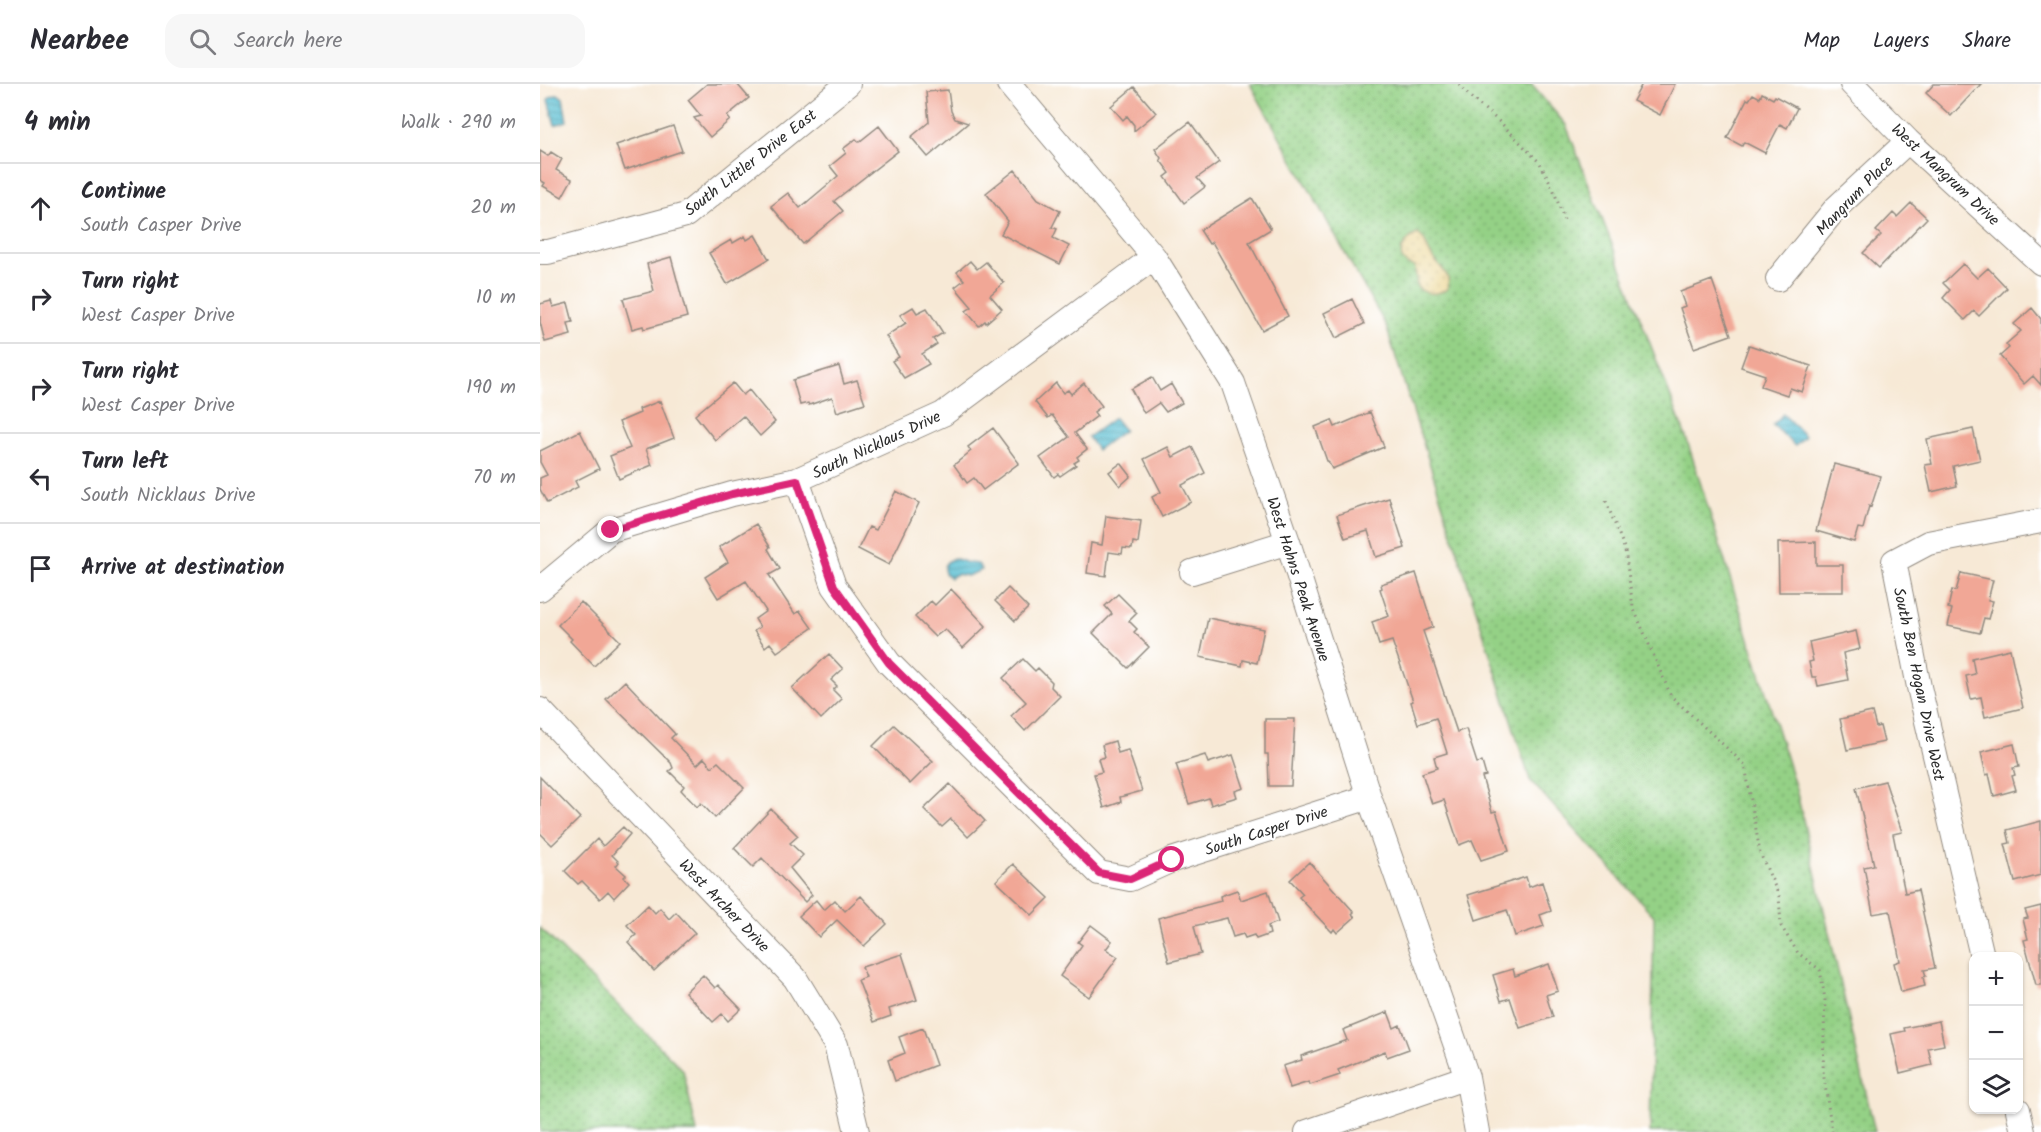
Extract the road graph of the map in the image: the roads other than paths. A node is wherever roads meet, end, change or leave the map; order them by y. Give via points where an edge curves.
1 (848, 84) edge
2 (1009, 84) edge
3 (1852, 84) edge
4 (1908, 141) junction
5 (540, 252) edge
6 (1154, 257) junction
7 (2041, 263) edge
8 (1778, 279) dead end
9 (797, 480) junction
10 (2041, 521) edge
11 (1288, 542) junction
12 (1192, 572) dead end
13 (540, 589) edge
14 (540, 710) edge
15 (1369, 797) junction
16 (1981, 952) edge
17 (1467, 1077) junction
18 (2019, 1114) edge
19 (857, 1132) edge
20 (1307, 1132) edge
21 (1477, 1132) edge
22 (2023, 1132) edge

1 - 5 street, South Littler Drive East via 686,215
2 - 6 street, West Hahns Peak Avenue
3 - 4 street, West Mangrum Drive
4 - 7 street, West Mangrum Drive
4 - 8 street, Mangrum Place via 1836,208
6 - 9 street, South Nicklaus Drive via 943,414
6 - 11 street, West Hahns Peak Avenue via 1233,383
9 - 13 street, South Nicklaus Drive via 732,494 611,530
9 - 15 street, South Casper Drive via 834,586 889,663 1099,873 1130,879 1172,860
10 - 16 street, South Ben Hogan Drive West via 1929,543 1894,561
11 - 12 street
11 - 15 street, West Hahns Peak Avenue
14 - 19 street, West Archer Drive via 795,978 836,1045
15 - 17 street, West Hahns Peak Avenue
17 - 20 street
17 - 21 street, West Hahns Peak Avenue
18 - 22 street

